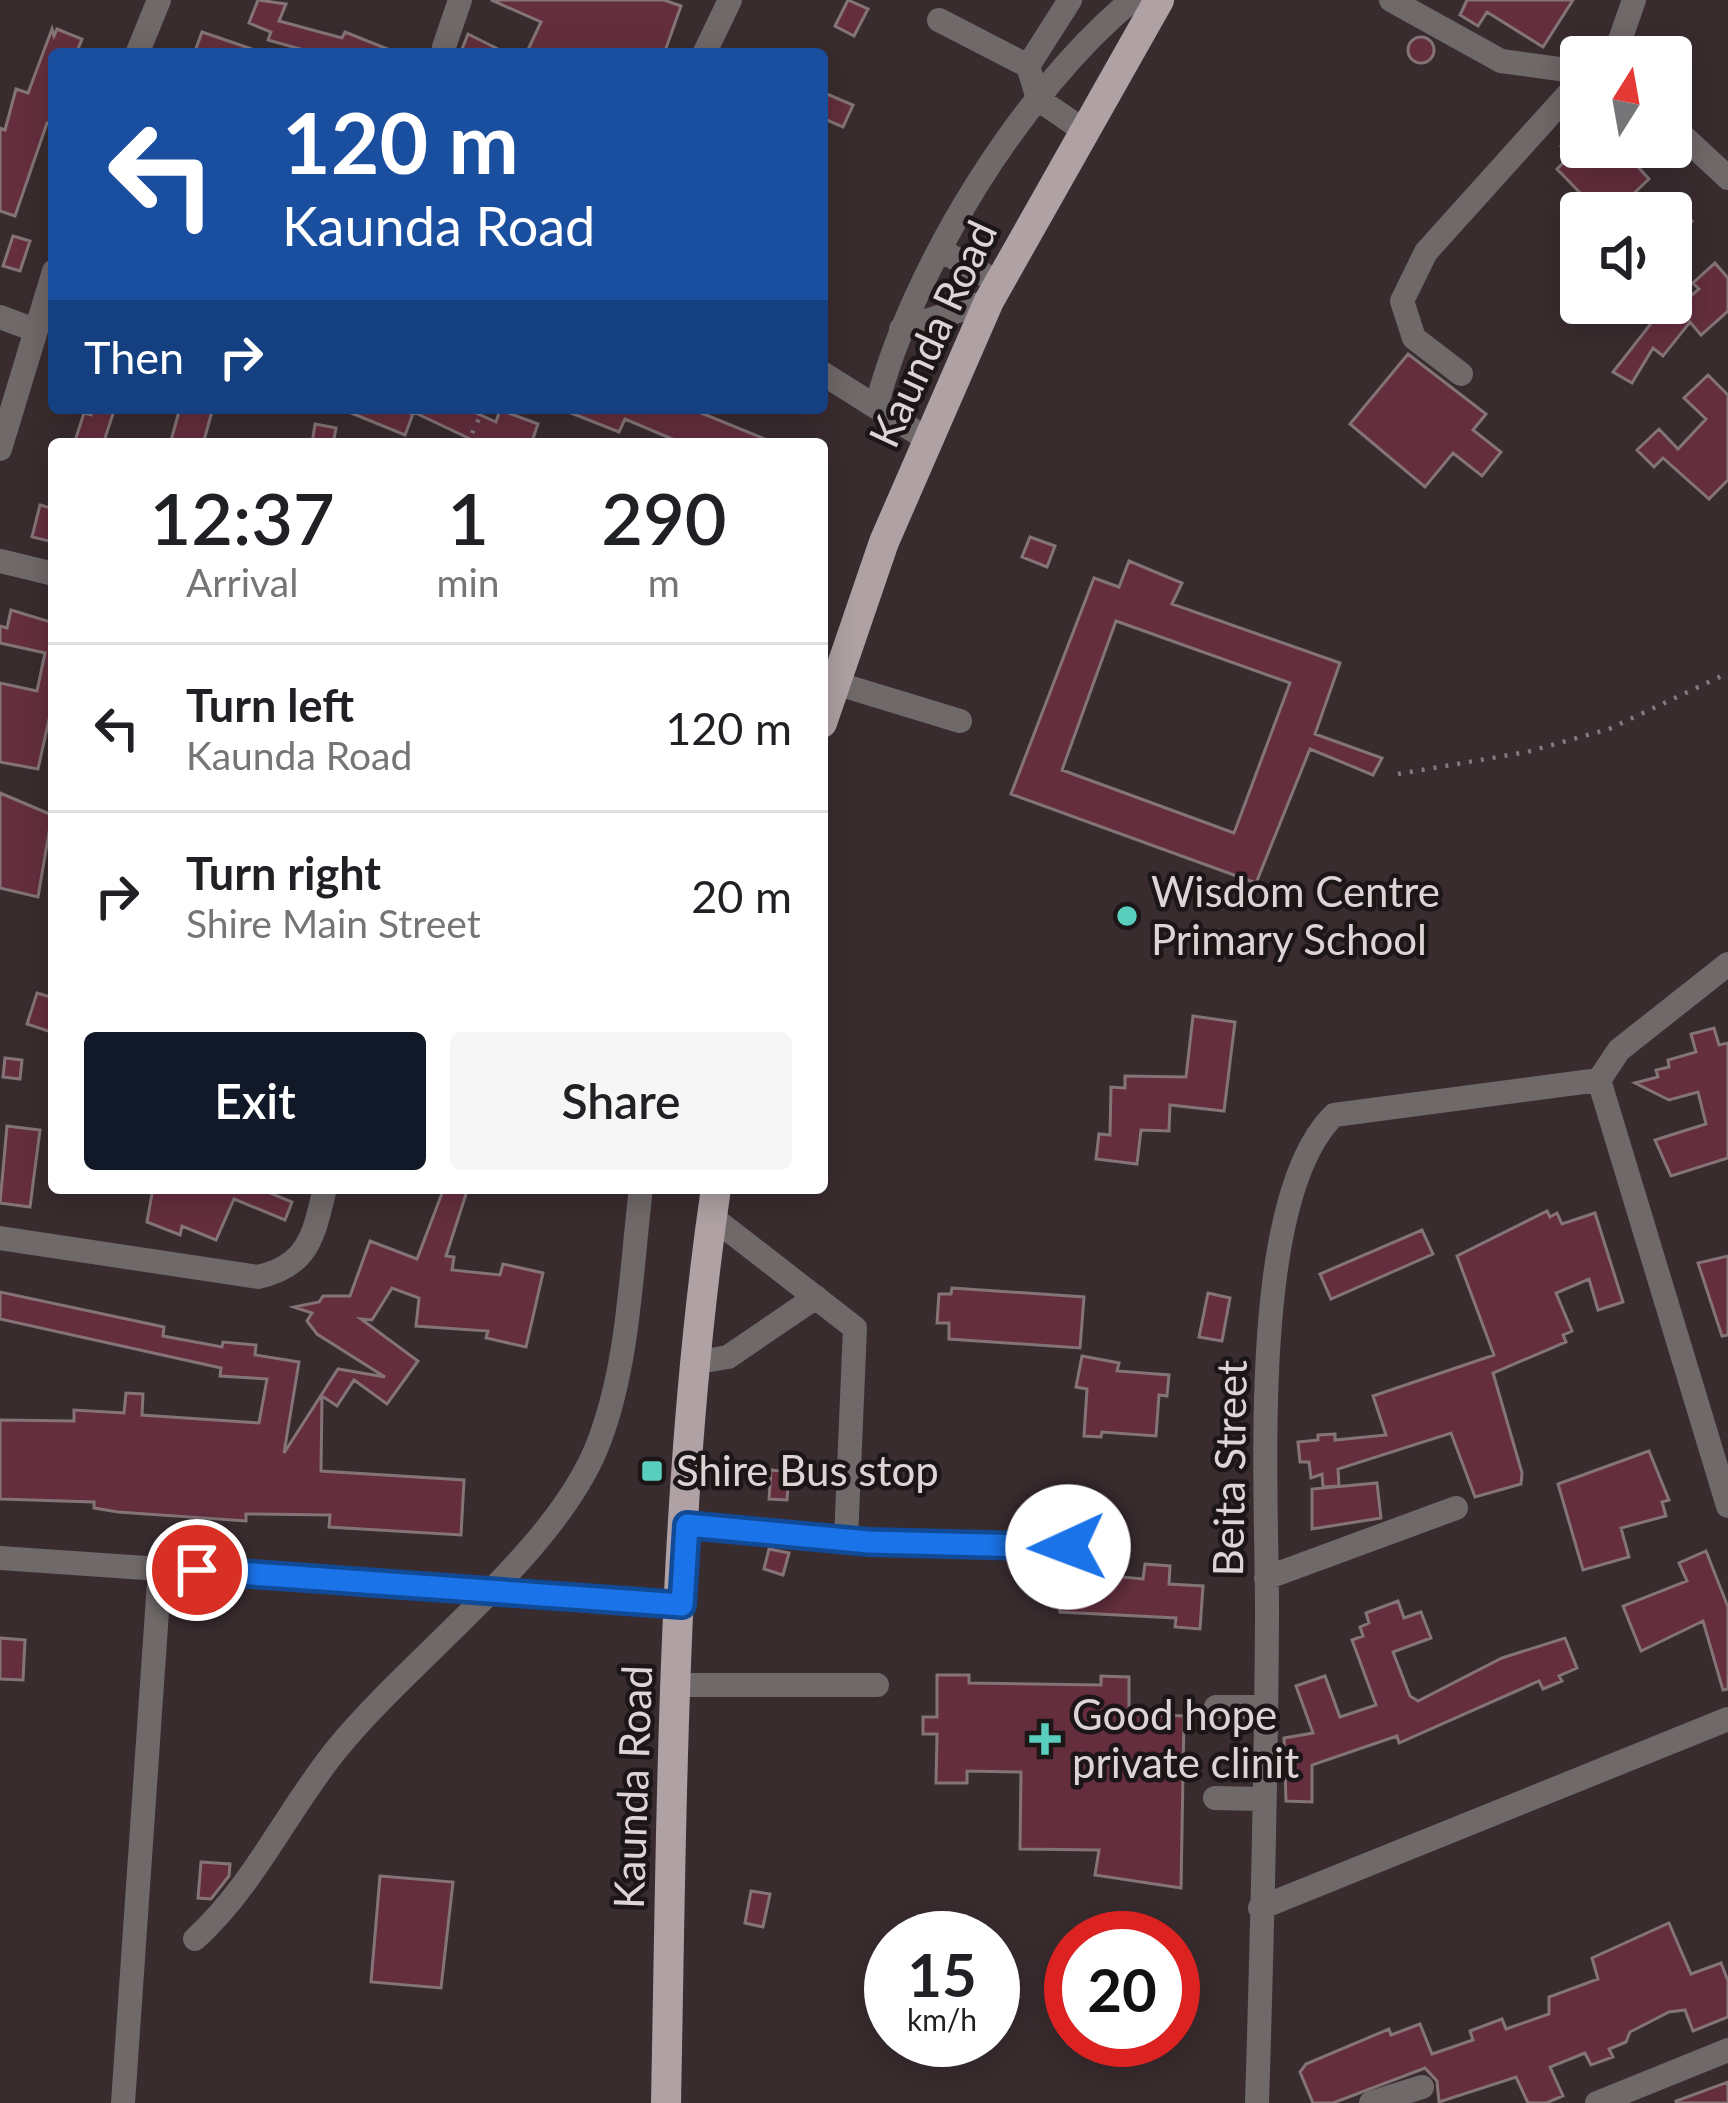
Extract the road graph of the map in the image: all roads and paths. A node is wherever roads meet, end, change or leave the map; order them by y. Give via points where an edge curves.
1 (159, 0) edge
2 (460, 0) edge
3 (730, 0) edge
4 (1070, 0) edge
5 (1132, 0) edge
6 (1160, 0) edge
7 (1391, 0) edge
8 (1634, 0) edge
9 (939, 20) dead end
10 (1621, 36) edge
11 (444, 47) dead end
12 (139, 48) edge
13 (707, 48) edge
14 (1028, 66) junction
15 (1560, 72) edge
16 (1038, 99) junction
17 (1560, 100) edge
18 (1083, 130) junction
19 (1692, 145) edge
20 (1728, 178) edge
21 (942, 251) junction
22 (48, 287) edge
23 (994, 292) junction
24 (0, 316) edge
25 (901, 328) junction
26 (32, 329) junction
27 (1461, 374) dead end
28 (828, 376) edge
29 (877, 404) junction
30 (927, 439) junction
31 (0, 449) edge
32 (0, 561) edge
33 (48, 573) edge
34 (1728, 673) edge
35 (835, 682) junction
36 (828, 704) edge
37 (960, 721) dead end
38 (1398, 774) dead end
39 (1728, 964) edge
40 (1599, 1081) junction
41 (324, 1194) edge
42 (640, 1194) edge
43 (714, 1203) edge
44 (0, 1238) edge
45 (817, 1297) junction
46 (693, 1364) junction
47 (1728, 1506) edge
48 (1456, 1508) dead end
49 (687, 1525) junction
50 (846, 1540) junction
51 (1068, 1547) dead end
52 (0, 1558) edge
53 (160, 1568) junction
54 (1266, 1578) junction
55 (484, 1592) junction
56 (682, 1605) junction
57 (679, 1685) junction
58 (877, 1685) dead end
59 (1216, 1707) dead end
60 (1265, 1707) junction
61 (1728, 1719) edge
62 (1215, 1798) dead end
63 (1263, 1799) junction
64 (1260, 1908) junction
65 (196, 1939) dead end
66 (1728, 2050) edge
67 (1422, 2086) dead end
68 (123, 2103) edge
69 (666, 2103) edge
70 (1256, 2103) edge
71 (1371, 2103) edge
72 (1597, 2103) edge

1 - 12 street
2 - 11 street
3 - 13 street
4 - 14 street
5 - 16 street
6 - 18 main road, Kaunda Road
7 - 15 street via 1501,62
8 - 10 street
9 - 14 street
14 - 16 street
16 - 18 street
16 - 21 street via 1002,143
17 - 27 street via 1426,252 1402,301 1414,338
18 - 23 main road, Kaunda Road
19 - 20 street
21 - 23 street
21 - 25 street
22 - 26 street
23 - 25 street
23 - 30 main road, Kaunda Road
24 - 26 street
25 - 29 street
26 - 31 street
28 - 29 street
29 - 30 street
30 - 35 main road, Kaunda Road
32 - 33 street
34 - 38 path via 1609,728
35 - 36 main road, Kaunda Road
35 - 37 street
39 - 40 street via 1619,1050
40 - 47 street
40 - 54 street, Beita Street via 1334,1115 1313,1136 1287,1210 1268,1363
41 - 44 street via 298,1262 258,1277
42 - 55 street via 601,1438 568,1502
43 - 45 street
43 - 46 main road, Kaunda Road
45 - 46 street via 728,1357
45 - 50 street via 855,1328
46 - 49 main road, Kaunda Road
48 - 54 street
49 - 50 street
49 - 56 main road, Kaunda Road
50 - 51 street
52 - 53 street
53 - 55 street
53 - 68 street
54 - 60 street, Beita Street
55 - 56 street
55 - 65 street via 333,1753 259,1868
56 - 57 main road, Kaunda Road
57 - 58 street
57 - 69 main road, Kaunda Road
59 - 60 street
60 - 63 street, Beita Street
61 - 64 street
62 - 63 street
63 - 64 street, Beita Street
64 - 70 street, Beita Street
66 - 72 street
67 - 71 street

